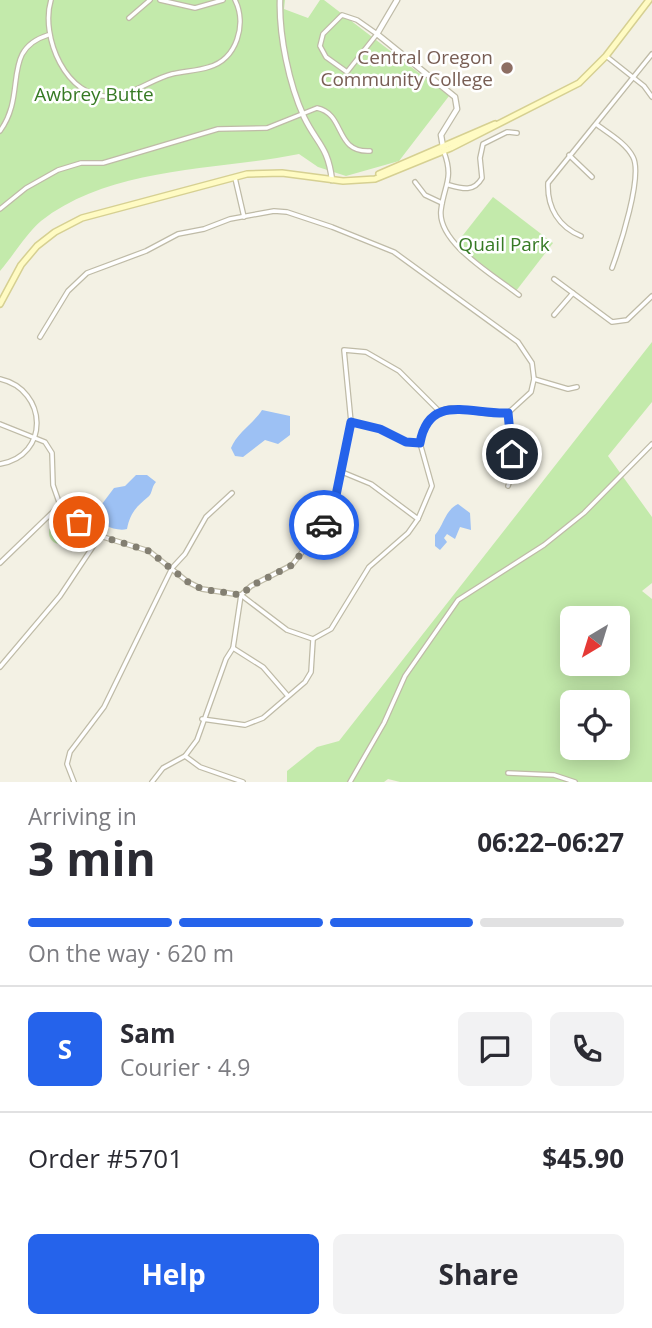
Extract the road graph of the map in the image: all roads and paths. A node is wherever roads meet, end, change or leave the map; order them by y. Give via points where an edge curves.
1 (51, 0) edge
2 (150, 0) edge
3 (160, 0) edge
4 (222, 0) edge
5 (235, 0) edge
6 (279, 0) edge
7 (397, 0) edge
8 (649, 0) edge
9 (129, 18) dead end
10 (377, 34) junction
11 (48, 35) junction
12 (23, 42) dead end
13 (652, 54) edge
14 (606, 56) junction
15 (632, 77) junction
16 (8, 90) dead end
17 (652, 97) edge
18 (303, 115) junction
19 (596, 124) junction
20 (0, 131) edge
21 (517, 133) dead end
22 (443, 149) junction
23 (370, 151) dead end
24 (569, 155) junction
25 (235, 177) junction
26 (592, 177) dead end
27 (332, 181) junction
28 (415, 182) dead end
29 (449, 185) junction
30 (442, 203) junction
31 (0, 209) edge
32 (244, 217) junction
33 (581, 236) dead end
34 (612, 268) dead end
35 (554, 279) dead end
36 (573, 293) junction
37 (519, 295) dead end
38 (652, 296) edge
39 (0, 304) edge
40 (555, 315) dead end
41 (40, 337) dead end
42 (0, 379) edge
43 (534, 379) junction
44 (577, 387) dead end
45 (439, 411) junction
46 (508, 413) junction
47 (351, 422) junction
48 (0, 424) edge
49 (34, 435) junction
50 (420, 443) junction
51 (652, 444) edge
52 (531, 449) dead end
53 (512, 454) junction
54 (0, 464) edge
55 (342, 472) junction
56 (509, 486) dead end
57 (232, 493) dead end
58 (60, 505) junction
59 (418, 519) junction
60 (100, 536) junction
61 (0, 563) edge
62 (172, 568) junction
63 (241, 595) junction
64 (313, 639) junction
65 (233, 648) junction
66 (0, 667) edge
67 (288, 696) junction
68 (202, 719) junction
69 (185, 755) junction
70 (508, 773) dead end
71 (74, 782) edge
72 (152, 782) edge
73 (243, 782) edge
74 (350, 782) edge
75 (575, 782) edge

1 - 11 street
2 - 9 street
3 - 4 street via 195,8
5 - 11 street via 240,17 238,37 225,58 210,67 171,74 114,96 82,87 52,51
6 - 18 street via 280,22
7 - 10 street
8 - 14 main road
10 - 10 street via 345,15 323,34 321,51 349,71
10 - 22 street via 455,97 457,109 441,135
11 - 12 street
13 - 15 street
14 - 15 street
14 - 22 main road via 579,83
15 - 17 street
15 - 19 street
16 - 20 street via 9,115
18 - 23 street via 321,108 349,147 355,152
18 - 27 street via 324,146
18 - 31 street via 267,128 218,129 103,163 58,170
19 - 24 street
19 - 34 street via 625,147 636,167 634,192
21 - 29 street via 507,132 483,144 482,178 476,186
22 - 27 main road via 370,178
22 - 29 street
24 - 26 street
24 - 33 street via 548,183 549,198 557,218
25 - 27 main road via 282,173
25 - 32 street
25 - 39 main road via 65,226 29,256
28 - 30 street via 425,195
29 - 30 street
30 - 37 street via 440,217 447,236
32 - 41 street via 178,234 87,273 68,291
32 - 43 street via 287,212 394,252 518,342 532,363
35 - 36 street
36 - 38 street via 605,319 618,323
36 - 40 street
42 - 49 street via 28,394 37,425
43 - 44 street
43 - 46 street via 531,392
45 - 46 street
45 - 47 street via 399,371 366,352 344,350
45 - 50 street via 423,430
46 - 53 street
47 - 50 street
47 - 55 street
48 - 49 street
49 - 54 street via 25,452
49 - 58 street via 52,453 52,485
50 - 59 street via 432,486
51 - 74 street via 611,488 554,537 458,600 405,676
52 - 53 street
53 - 56 street
55 - 59 street via 371,484
55 - 63 street via 326,523 292,565
57 - 62 street via 206,517
58 - 60 street
58 - 61 street
59 - 64 street via 369,567 331,628
60 - 62 street via 149,551
60 - 66 street via 60,596
62 - 63 street via 202,589
62 - 71 street via 104,707 70,752 66,764
63 - 64 street via 287,630
63 - 65 street
64 - 67 street via 311,672
65 - 67 street via 263,667
65 - 68 street
67 - 68 street via 254,722 230,725
68 - 69 street via 197,740
69 - 72 street via 163,768
69 - 73 street via 200,767
70 - 75 street via 554,775

